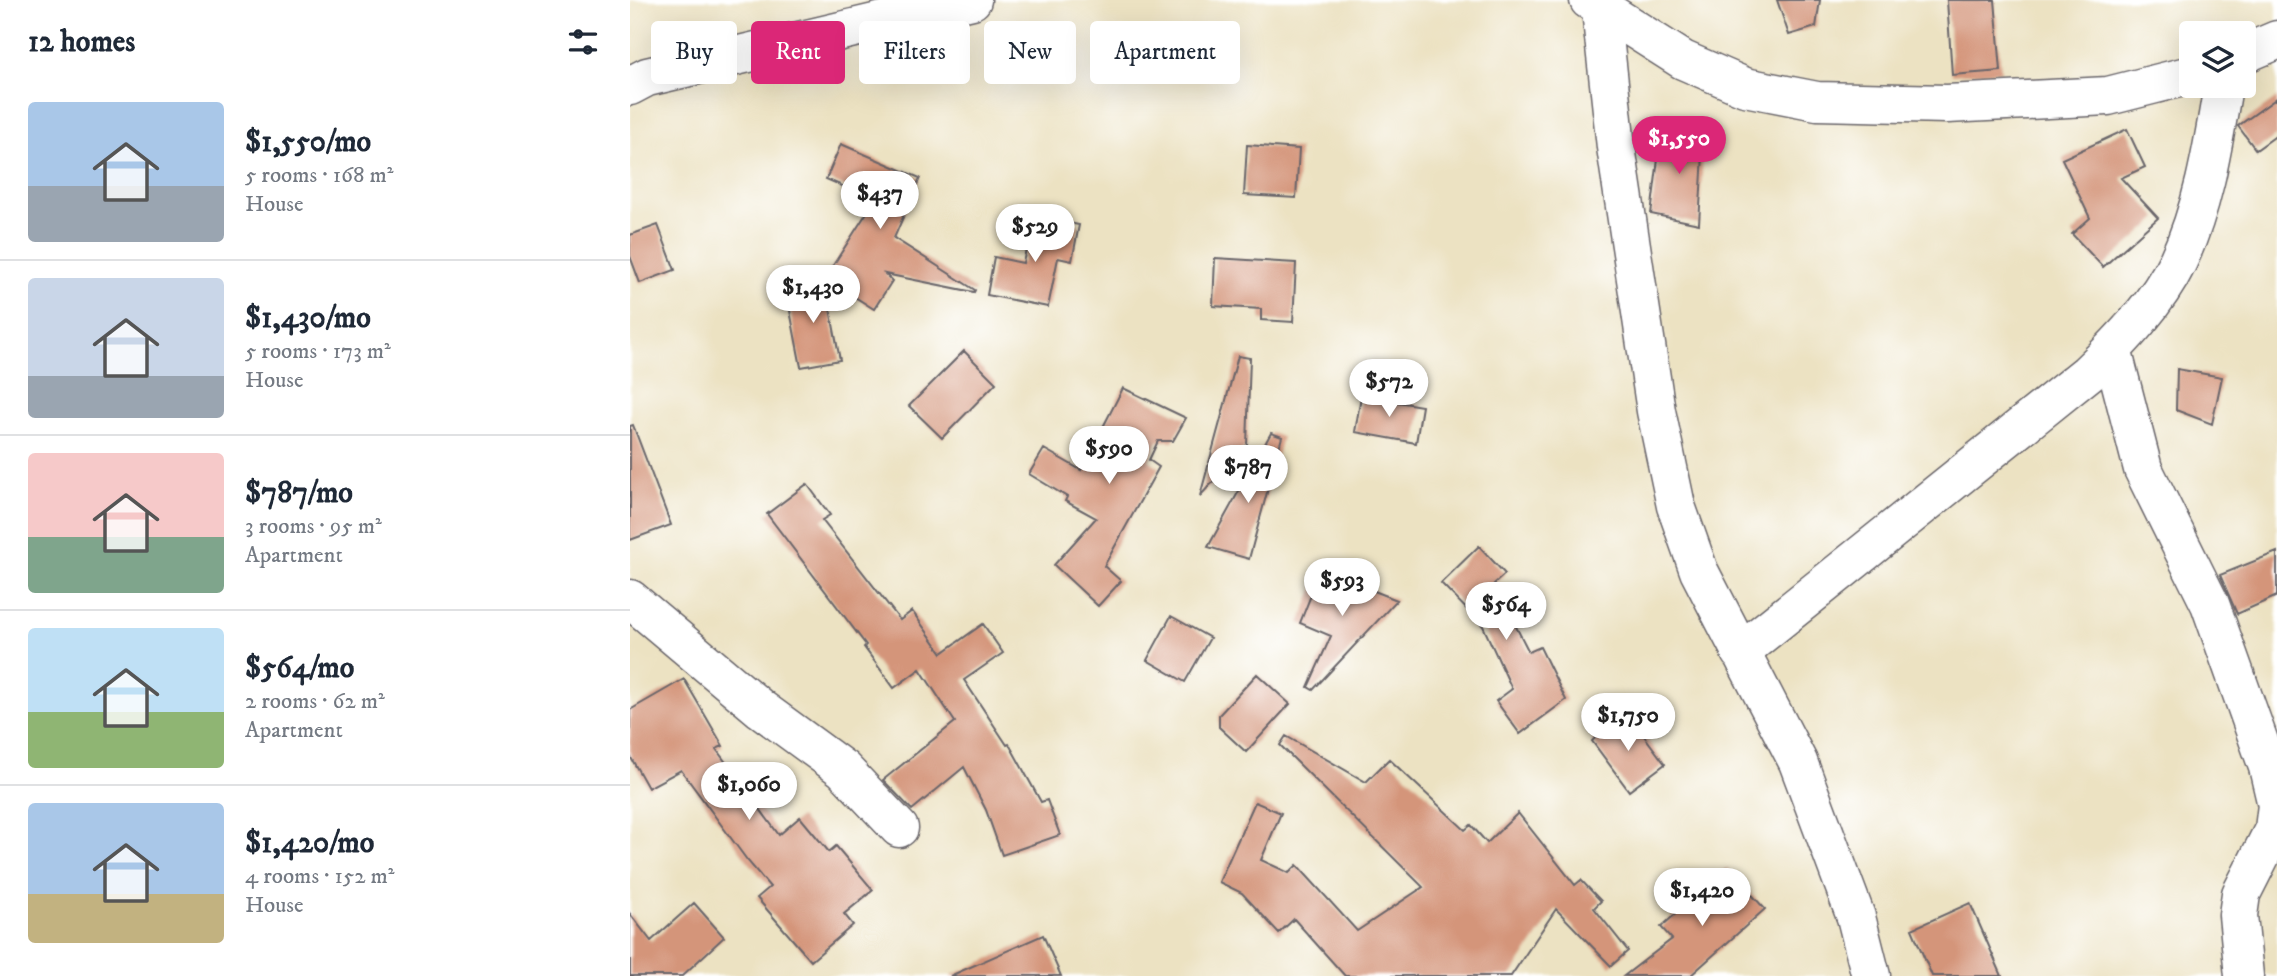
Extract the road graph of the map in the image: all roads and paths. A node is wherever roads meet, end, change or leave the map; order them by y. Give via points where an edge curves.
1 (972, 0) edge
2 (1595, 5) edge
3 (2277, 40) edge
4 (2256, 49) edge
5 (2179, 78) edge
6 (630, 86) edge
7 (2221, 98) edge
8 (2112, 349) junction
9 (630, 599) edge
10 (1740, 652) junction
11 (899, 828) dead end
12 (1865, 973) edge
13 (2244, 976) edge

1 - 6 street via 647,77
2 - 5 street via 1683,60 1745,87 1817,101 1947,104 2108,96
2 - 10 street via 1657,411 1676,506 1699,571
3 - 4 street
7 - 8 street via 2206,183 2178,261
8 - 10 street
8 - 13 street via 2143,469 2210,604 2277,805 2274,830 2241,894 2238,915
9 - 11 street via 761,709 843,769
10 - 12 street via 1798,762 1856,917

